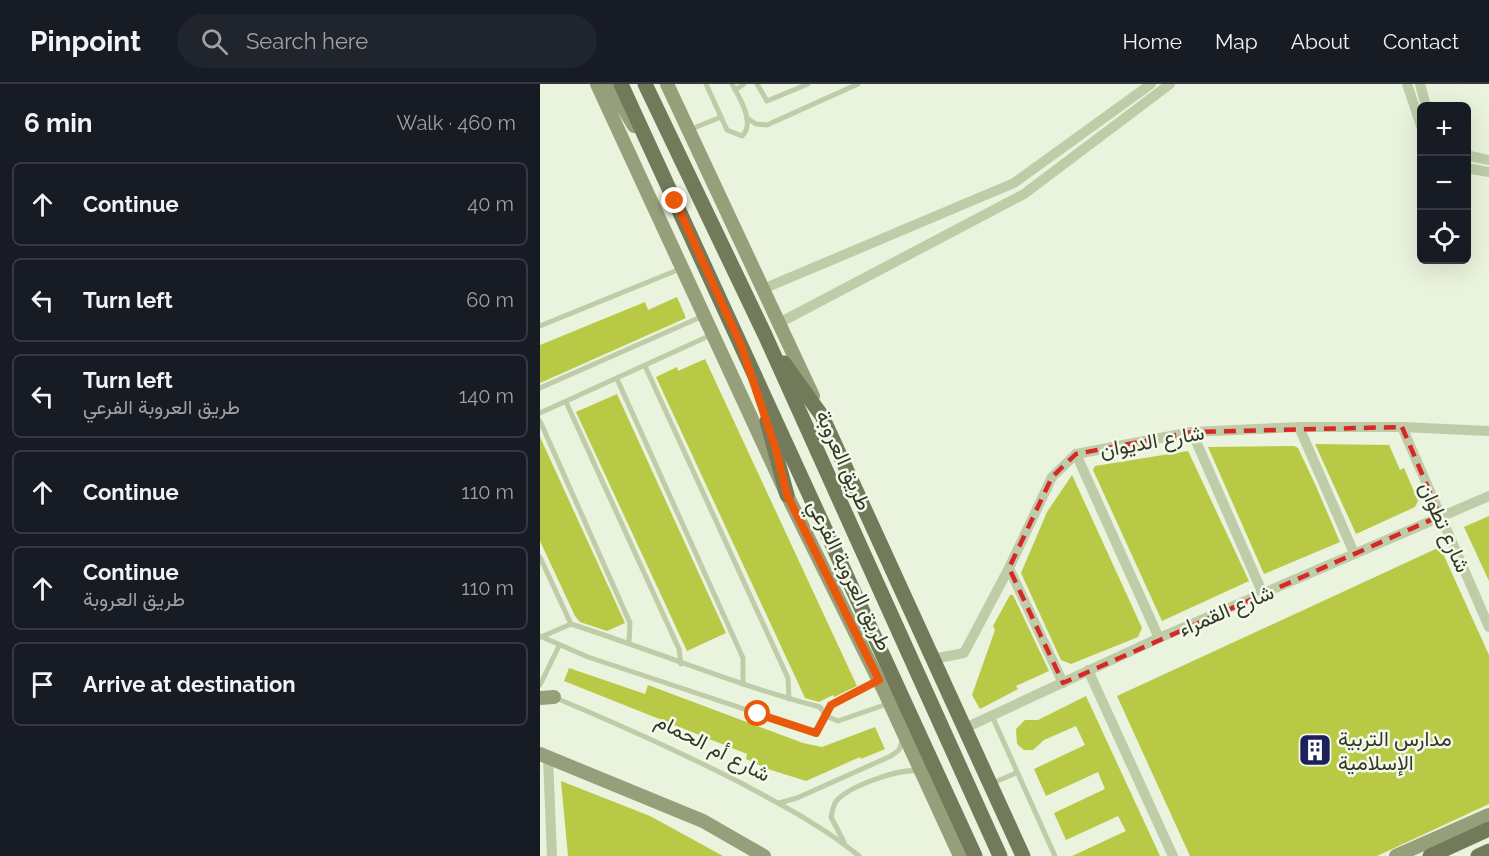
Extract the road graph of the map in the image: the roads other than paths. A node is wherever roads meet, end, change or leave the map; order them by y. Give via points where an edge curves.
1 (597, 84) edge
2 (609, 84) edge
3 (621, 84) edge
4 (645, 84) edge
5 (651, 84) edge
6 (667, 84) edge
7 (706, 84) edge
8 (744, 84) edge
9 (757, 84) edge
10 (789, 84) edge
11 (808, 84) edge
12 (858, 84) edge
13 (1151, 84) edge
14 (1170, 84) edge
15 (1407, 84) edge
16 (1420, 84) edge
17 (734, 87) edge
18 (792, 91) junction
19 (1425, 102) edge
20 (1417, 114) edge
21 (721, 117) junction
22 (747, 118) junction
23 (666, 129) junction
24 (689, 130) junction
25 (1471, 156) edge
26 (1489, 160) edge
27 (1471, 169) edge
28 (1489, 172) edge
29 (664, 177) junction
30 (681, 269) junction
31 (763, 289) junction
32 (704, 316) junction
33 (779, 323) junction
34 (540, 326) edge
35 (712, 334) junction
36 (765, 335) junction
37 (741, 345) junction
38 (645, 366) junction
39 (617, 379) junction
40 (540, 388) edge
41 (566, 402) junction
42 (540, 413) edge
43 (822, 417) junction
44 (540, 421) edge
45 (1299, 427) junction
46 (1402, 427) junction
47 (1489, 431) edge
48 (1192, 432) junction
49 (1076, 454) junction
50 (787, 495) junction
51 (1489, 496) edge
52 (1440, 516) junction
53 (1354, 553) junction
54 (540, 557) edge
55 (1009, 568) junction
56 (1263, 594) junction
57 (571, 624) junction
58 (1489, 627) edge
59 (540, 637) edge
60 (1159, 638) junction
61 (629, 643) junction
62 (559, 646) junction
63 (933, 659) junction
64 (681, 664) junction
65 (1088, 670) junction
66 (879, 680) junction
67 (1063, 682) junction
68 (743, 684) junction
69 (540, 685) edge
70 (540, 690) edge
71 (547, 698) edge
72 (789, 699) junction
73 (890, 703) junction
74 (826, 716) junction
75 (992, 716) junction
76 (965, 728) junction
77 (905, 736) junction
78 (544, 756) edge
79 (921, 771) junction
80 (1016, 773) junction
81 (990, 784) junction
82 (779, 803) junction
83 (1489, 815) edge
84 (1489, 829) edge
85 (845, 844) junction
86 (1489, 851) edge
87 (552, 856) edge
88 (764, 856) edge
89 (859, 856) edge
90 (960, 856) edge
91 (975, 856) edge
92 (1000, 856) edge
93 (1023, 856) edge
94 (1055, 856) edge
95 (1173, 856) edge
96 (1396, 856) edge
97 (1430, 856) edge
98 (1478, 856) edge

1 - 30 street, طريق العروبة الفرعي
2 - 29 street
3 - 29 main road
4 - 23 main road, طريق العروبة
5 - 23 street
6 - 24 street, طريق العروبة الفرعي
7 - 21 lane
8 - 17 lane
9 - 18 lane via 768,101
10 - 18 lane
11 - 18 lane
12 - 22 lane via 767,124 756,124
13 - 31 street via 1014,183
14 - 33 street via 1024,194
15 - 20 street
16 - 19 street
17 - 22 lane
21 - 22 lane via 727,130 737,136 746,132
21 - 24 lane
23 - 36 main road, طريق العروبة
24 - 31 street, طريق العروبة الفرعي
25 - 26 street
27 - 28 street
29 - 37 main road
30 - 32 street, طريق العروبة الفرعي
30 - 34 lane
31 - 33 street, طريق العروبة الفرعي
32 - 35 street, طريق العروبة الفرعي
32 - 40 lane
33 - 43 street, طريق العروبة الفرعي
35 - 38 lane
35 - 50 street, طريق العروبة الفرعي
36 - 43 main road, طريق العروبة الفرعي
36 - 92 main road, طريق العروبة
37 - 50 main road
37 - 91 main road
38 - 39 lane
38 - 72 lane via 788,678
39 - 41 lane
39 - 68 lane via 743,658
41 - 42 lane
41 - 64 lane via 679,649
43 - 63 main road, طريق العروبة الفرعي
44 - 61 lane via 630,623
45 - 46 street, شارع الديوان
45 - 48 street, شارع الديوان
45 - 53 street
46 - 47 street, شارع الديوان
46 - 52 street, شارع تطوان
48 - 49 street, شارع الديوان
48 - 56 street
49 - 55 street, شارع الديوان via 1052,477
49 - 60 street
50 - 66 street, طريق العروبة الفرعي
51 - 52 street, شارع القمراء
52 - 53 street, شارع القمراء
52 - 58 street, شارع تطوان
53 - 56 street, شارع القمراء
54 - 57 lane
55 - 63 street, شارع الديوان via 964,653
55 - 67 street
56 - 60 street, شارع القمراء
57 - 59 lane
57 - 61 lane
59 - 62 lane
60 - 65 street, شارع القمراء
61 - 64 lane
62 - 69 lane
62 - 74 lane via 816,733
63 - 76 main road, طريق العروبة الفرعي
64 - 68 lane
65 - 67 street, شارع القمراء
65 - 95 street
66 - 73 street, طريق العروبة الفرعي
66 - 74 lane via 831,705
67 - 75 street, شارع القمراء
68 - 72 lane
70 - 71 lane, شارع أم الحمام
71 - 82 lane, شارع أم الحمام via 658,741
72 - 74 lane via 820,707
73 - 74 lane via 838,721
73 - 77 street, طريق العروبة الفرعي
75 - 76 street, شارع القمراء
75 - 80 lane
76 - 81 main road, طريق العروبة الفرعي
77 - 79 street, طريق العروبة الفرعي
77 - 82 lane via 899,750 891,756
78 - 87 street
78 - 88 street via 703,821
79 - 85 lane via 906,769 848,791 835,802 831,817
79 - 90 street, طريق العروبة الفرعي
80 - 81 lane
80 - 94 lane
81 - 93 main road, طريق العروبة الفرعي
82 - 85 lane, شارع أم الحمام
83 - 96 street
84 - 97 main road
85 - 89 lane, شارع أم الحمام
86 - 98 main road

